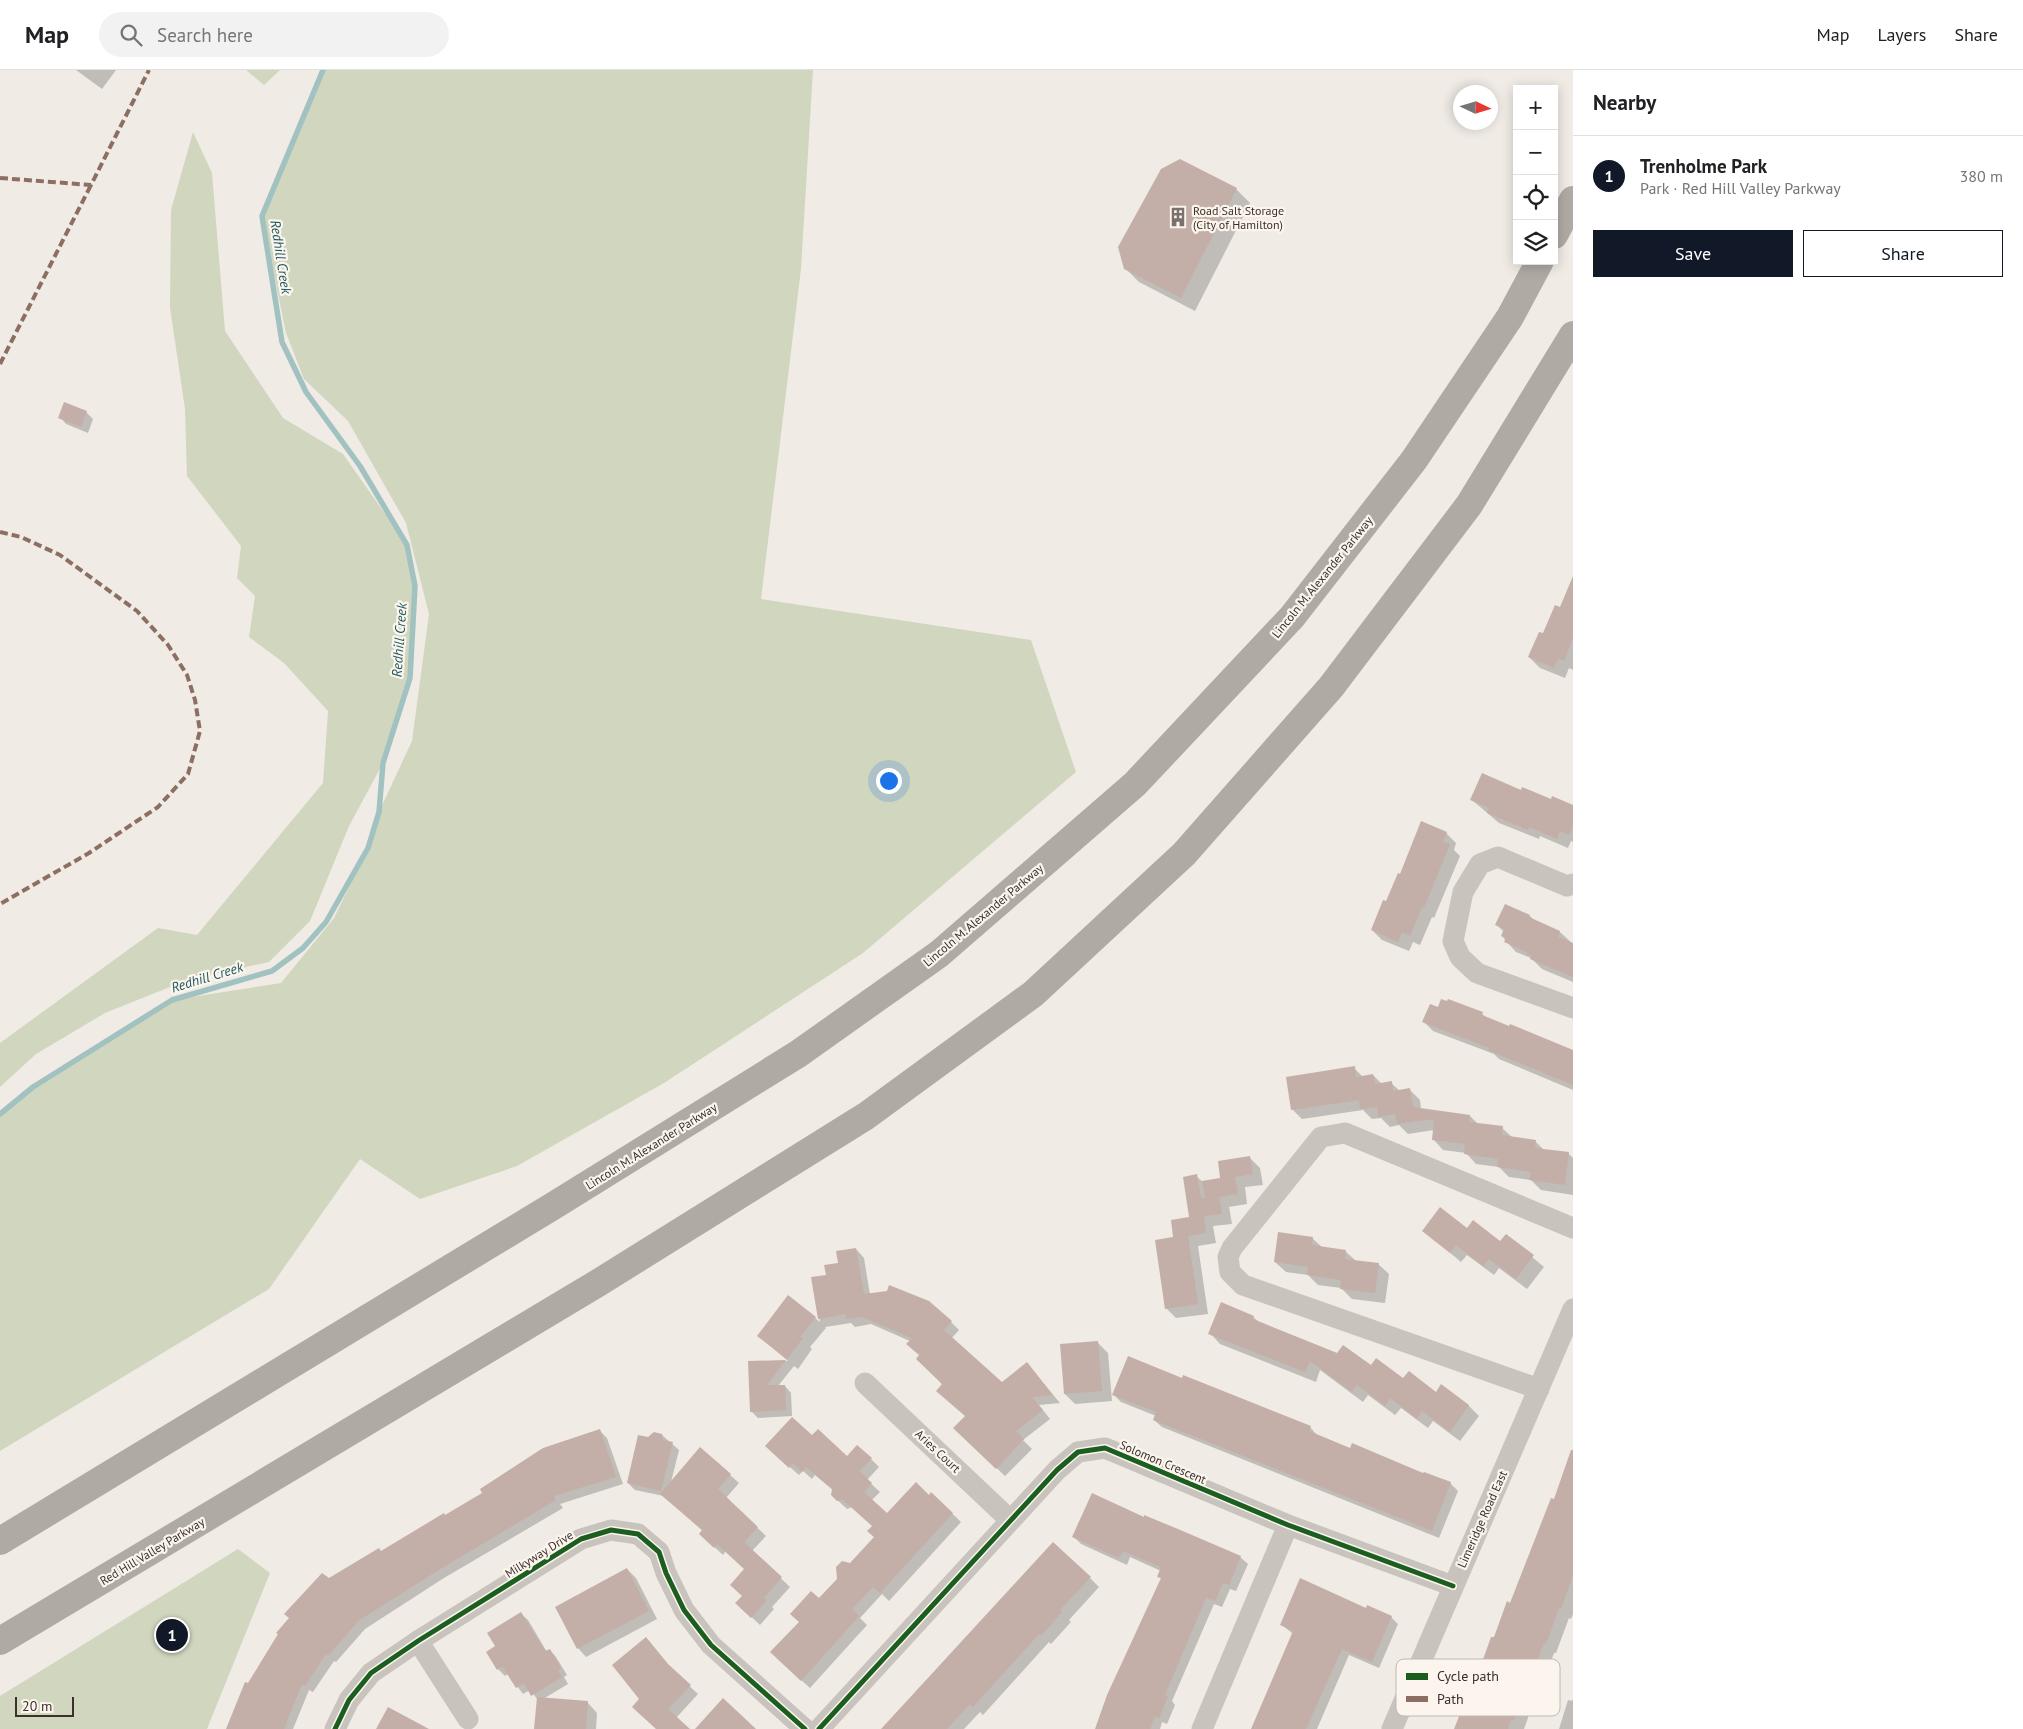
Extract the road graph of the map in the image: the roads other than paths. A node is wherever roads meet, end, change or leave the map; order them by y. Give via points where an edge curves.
1 (1573, 200) edge
2 (1558, 228) edge
3 (1538, 265) edge
4 (1573, 335) edge
5 (1573, 884) edge
6 (1573, 1008) edge
7 (1573, 1228) edge
8 (1573, 1309) edge
9 (865, 1383) dead end
10 (1539, 1389) junction
11 (1010, 1520) junction
12 (1288, 1525) junction
13 (0, 1541) edge
14 (1453, 1586) junction
15 (0, 1641) edge
16 (418, 1641) junction
17 (1422, 1659) edge
18 (1398, 1716) edge
19 (468, 1719) dead end
20 (335, 1729) edge
21 (805, 1729) edge
22 (820, 1729) edge
23 (1202, 1729) edge
24 (1392, 1729) edge

1 - 2 highway
3 - 13 highway, Lincoln M. Alexander Parkway via 1510,317 1414,460 1292,616 1135,784 939,954 798,1054
4 - 15 highway, Red Hill Valley Parkway via 1469,505 1331,687 1184,854 1033,994 866,1116 590,1288
5 - 6 street via 1567,886 1498,857 1480,864 1463,892 1453,941 1460,957 1477,973
7 - 10 street via 1345,1133 1321,1137 1228,1257 1230,1272 1243,1285
8 - 10 street, Limeridge Road East
9 - 11 street, Aries Court
10 - 14 street, Limeridge Road East
11 - 12 street, Solomon Crescent via 1078,1452 1105,1448
11 - 22 street, Solomon Crescent
12 - 14 street, Solomon Crescent
12 - 23 street
14 - 17 street, Limeridge Road East
16 - 19 street
16 - 20 street, Milkyway Drive via 372,1672 348,1700
16 - 21 street, Milkyway Drive via 581,1539 611,1530 638,1534 659,1552 684,1610 711,1645
18 - 24 street, Limeridge Road East

